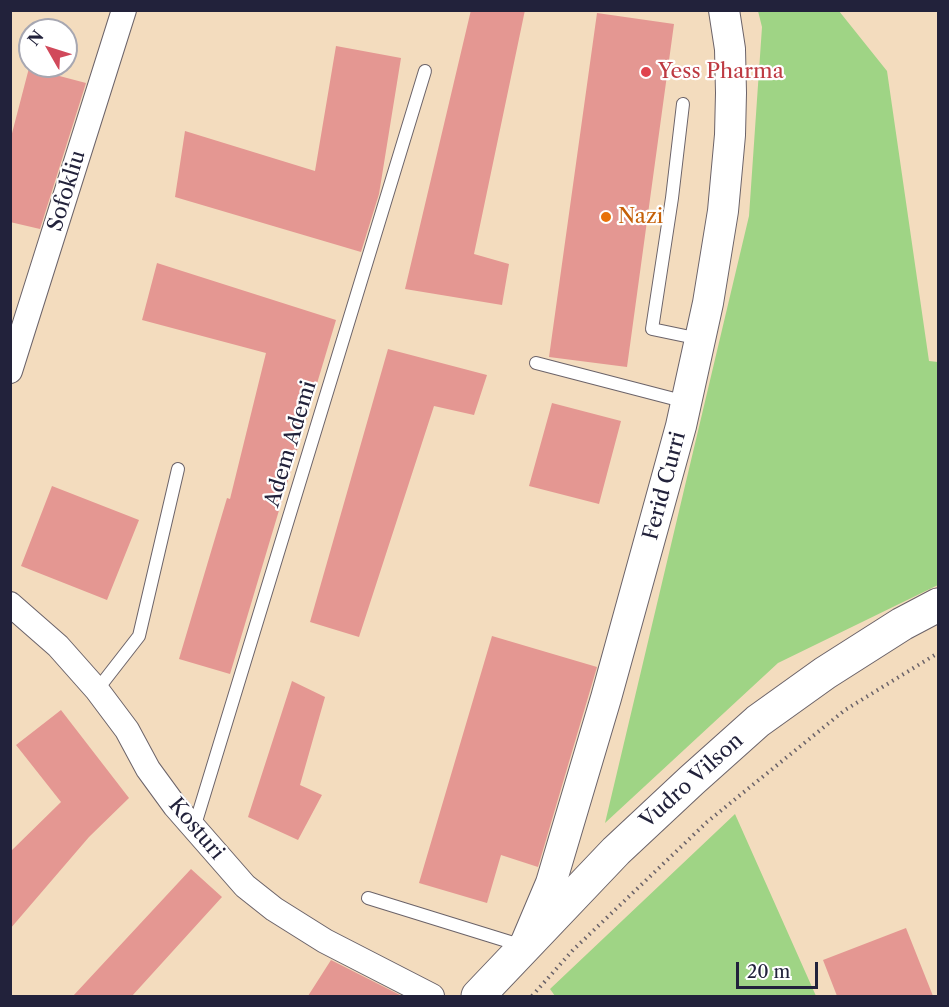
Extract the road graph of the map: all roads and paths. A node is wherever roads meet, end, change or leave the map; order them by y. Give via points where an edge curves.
1 (124, 10) edge
2 (724, 10) edge
3 (425, 71) dead end
4 (683, 104) dead end
5 (700, 339) junction
6 (536, 363) dead end
7 (10, 371) edge
8 (686, 402) junction
9 (178, 469) dead end
10 (10, 604) edge
11 (939, 605) edge
12 (939, 652) edge
13 (97, 690) junction
14 (194, 828) junction
15 (368, 898) dead end
16 (524, 946) junction
17 (432, 996) edge
18 (478, 996) edge
19 (532, 996) edge

1 - 7 street, Sofokliu
2 - 5 street, Ferid Curri via 730,49 730,135 723,211
3 - 14 lane, Adem Ademi
4 - 5 lane via 652,329
5 - 8 street, Ferid Curri
6 - 8 lane
8 - 16 street, Ferid Curri via 580,786 551,883
9 - 13 lane via 139,636
10 - 13 street, Kosturi via 58,646
11 - 16 main road, Vudro Vilson via 864,648 758,721 616,851
12 - 19 path via 845,710 707,822 573,950
13 - 14 street, Kosturi via 127,730 148,769
14 - 17 street, Kosturi via 245,886 274,909 325,941
15 - 16 lane
16 - 18 main road, Vudro Vilson

